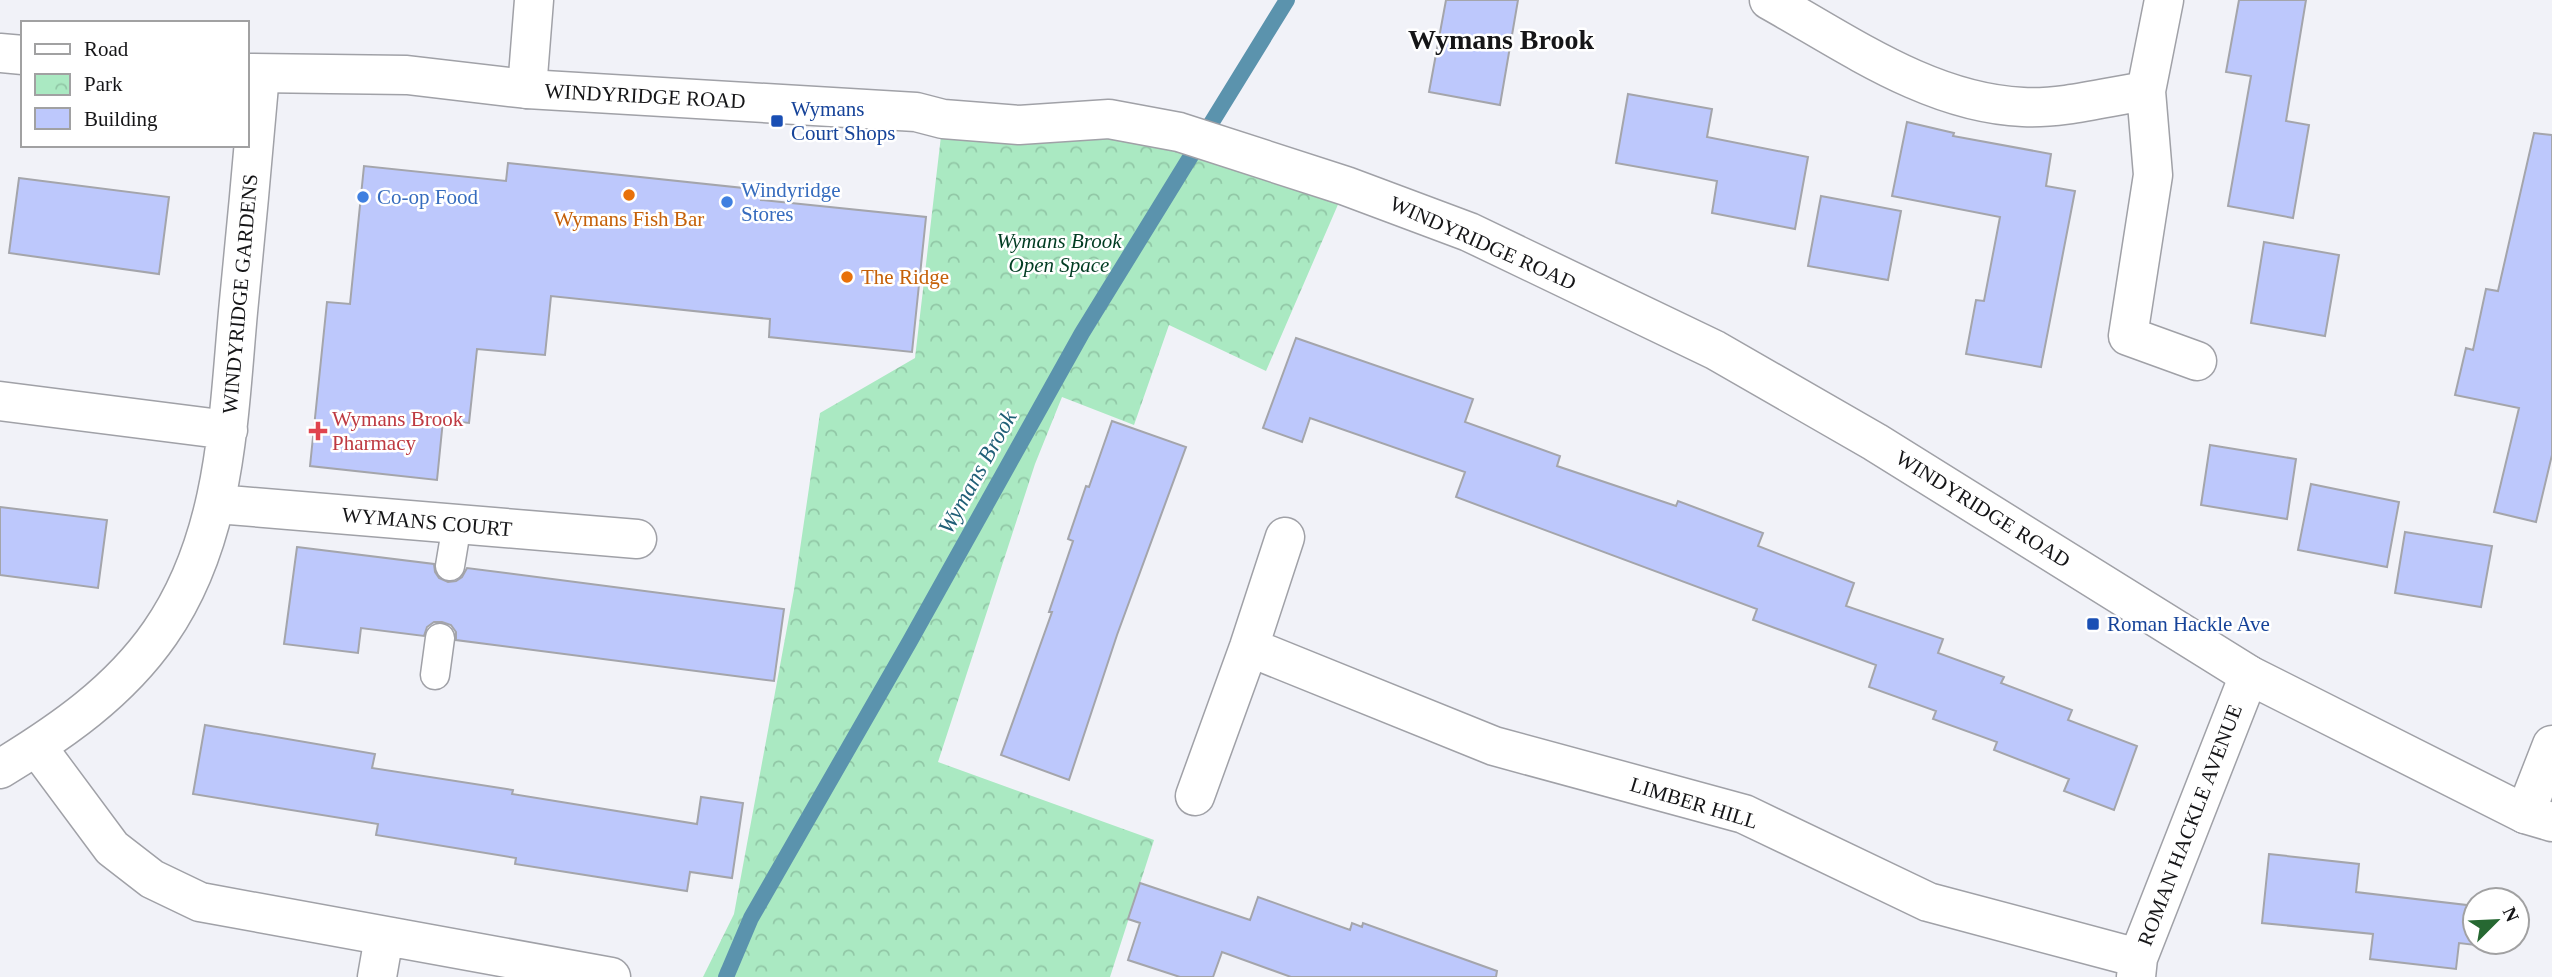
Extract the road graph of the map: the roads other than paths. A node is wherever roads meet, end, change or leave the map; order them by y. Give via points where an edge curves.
1 (534, 0) edge
2 (1769, 0) edge
3 (2164, 0) edge
4 (0, 53) edge
5 (21, 55) edge
6 (253, 73) edge
7 (527, 89) junction
8 (2146, 91) junction
9 (248, 144) edge
10 (248, 147) edge
11 (2197, 361) dead end
12 (0, 401) edge
13 (228, 430) junction
14 (217, 504) junction
15 (457, 524) junction
16 (1284, 537) dead end
17 (637, 539) dead end
18 (450, 566) dead end
19 (440, 638) dead end
20 (1249, 647) junction
21 (2249, 675) junction
22 (435, 676) dead end
23 (2552, 745) edge
24 (37, 747) junction
25 (0, 769) edge
26 (1195, 796) dead end
27 (2538, 818) edge
28 (384, 937) junction
29 (2137, 968) edge
30 (611, 976) edge
31 (377, 977) edge

1 - 7 street
2 - 8 street via 1913,80 1982,104 2026,108
3 - 8 street
4 - 5 street
6 - 7 street, WINDYRIDGE ROAD via 407,75
6 - 9 street, WINDYRIDGE GARDENS
7 - 21 street, WINDYRIDGE ROAD via 916,112 943,119 1019,125 1109,118 1179,132 1346,186 1469,232 1714,350 1875,442
8 - 11 street via 2153,175 2128,335
10 - 13 street, WINDYRIDGE GARDENS
12 - 13 street, WINDYRIDGE GARDENS
13 - 14 street, WINDYRIDGE GARDENS
14 - 15 street, WYMANS COURT
14 - 24 street, WINDYRIDGE GARDENS via 188,584 161,632 94,706
15 - 17 street, WYMANS COURT
15 - 18 lane
16 - 20 street
19 - 22 lane
20 - 26 street
20 - 29 street, LIMBER HILL via 1494,746 1744,814 1928,902
21 - 27 street, WINDYRIDGE ROAD
21 - 29 street, ROMAN HACKLE AVENUE
23 - 27 street
24 - 25 street, WINDYRIDGE GARDENS
24 - 28 street via 112,848 175,892 200,902
28 - 30 street
28 - 31 street

